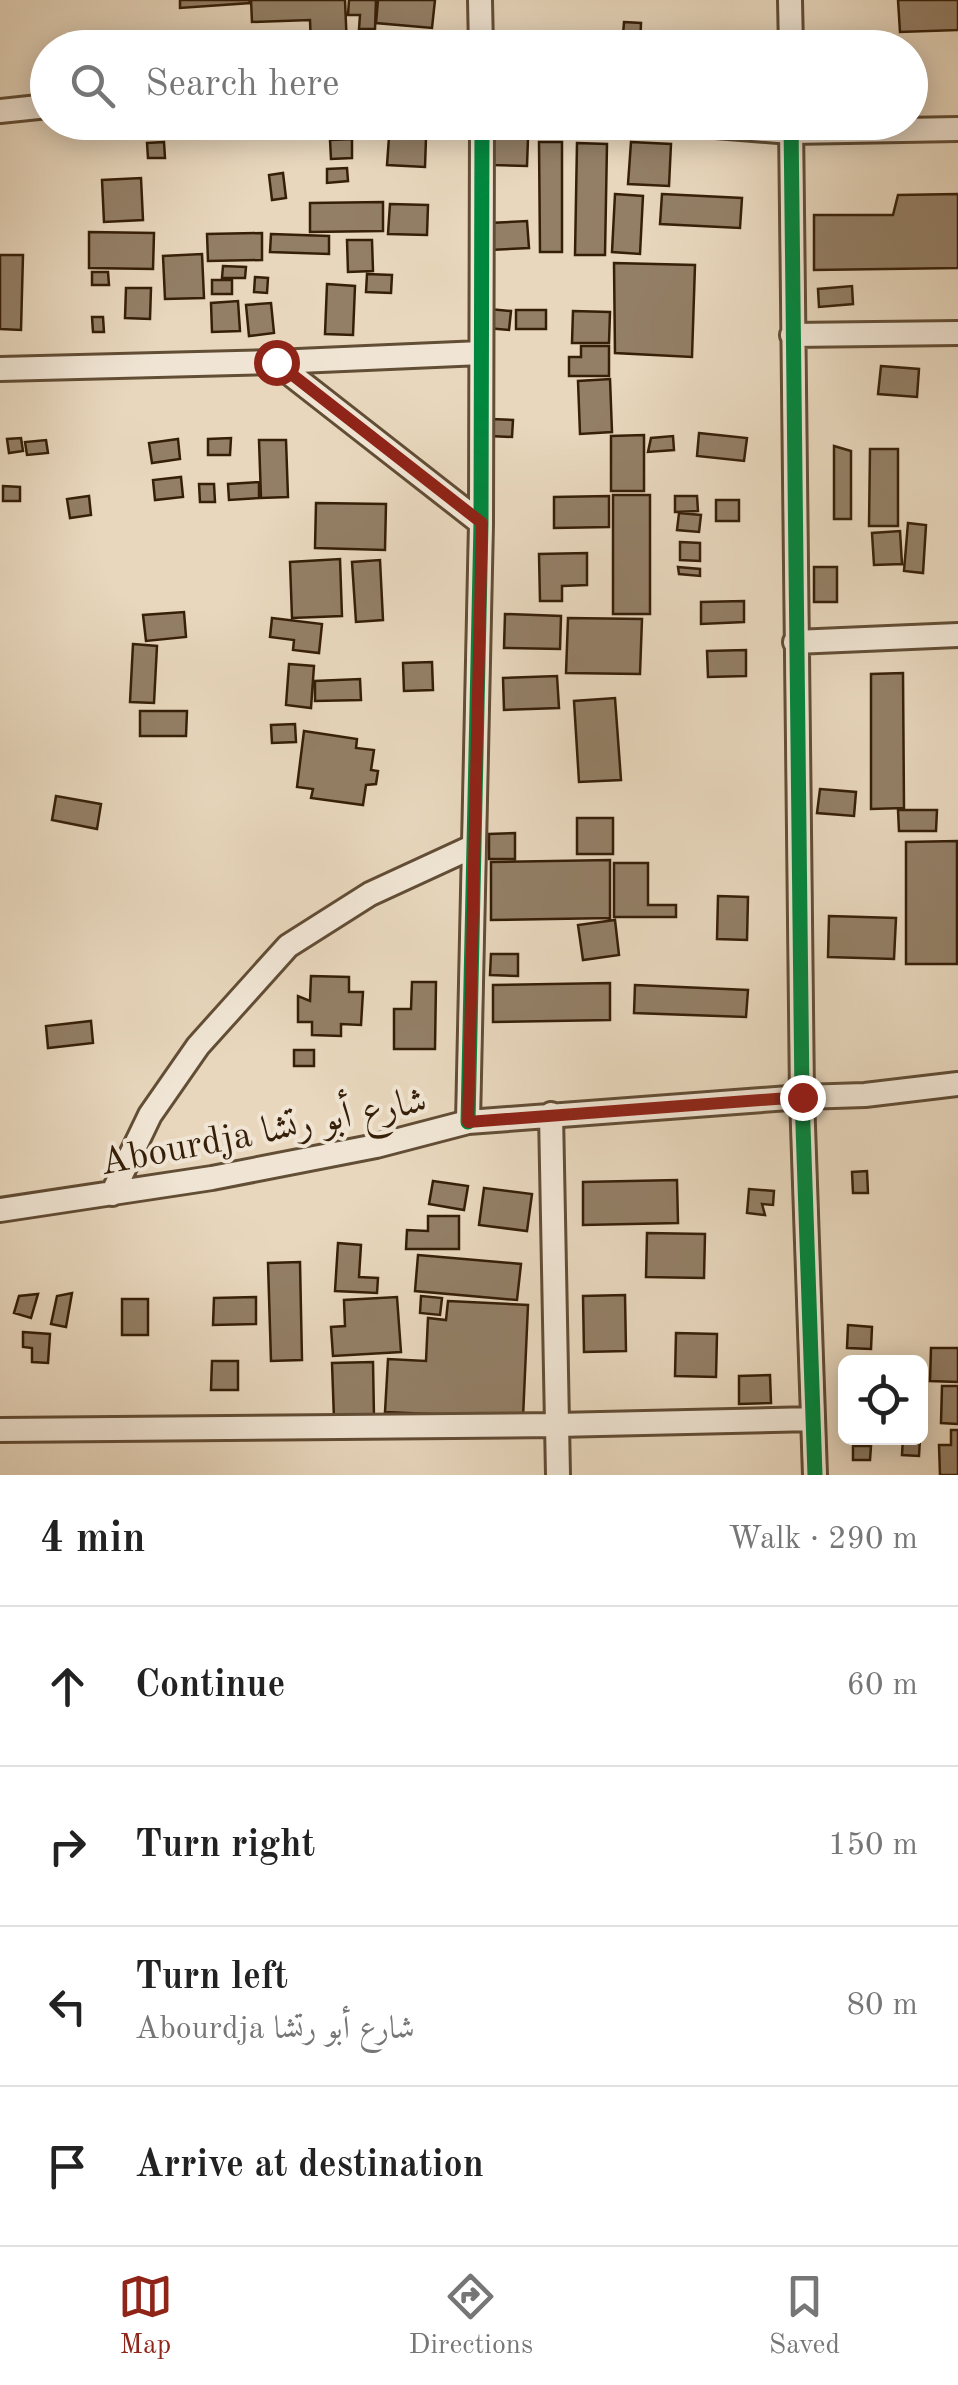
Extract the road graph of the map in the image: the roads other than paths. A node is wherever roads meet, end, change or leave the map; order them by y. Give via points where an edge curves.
1 (480, 0) edge
2 (790, 0) edge
3 (481, 30) edge
4 (790, 30) edge
5 (30, 108) edge
6 (0, 111) edge
7 (928, 129) edge
8 (958, 129) edge
9 (482, 140) edge
10 (791, 140) edge
11 (958, 332) edge
12 (792, 335) junction
13 (481, 353) junction
14 (276, 362) junction
15 (0, 369) edge
16 (482, 523) junction
17 (958, 634) edge
18 (795, 642) junction
19 (472, 846) junction
20 (958, 1084) edge
21 (802, 1097) junction
22 (551, 1114) junction
23 (468, 1122) junction
24 (112, 1194) junction
25 (0, 1210) edge
26 (812, 1418) junction
27 (557, 1425) junction
28 (0, 1430) edge
29 (558, 1475) edge
30 (814, 1475) edge

1 - 3 street
2 - 4 street
5 - 6 street
7 - 8 street
9 - 13 street
10 - 12 street
11 - 12 street
12 - 18 street
13 - 14 street
13 - 16 street
14 - 15 street
14 - 16 street
16 - 19 street
17 - 18 street
18 - 21 street
19 - 23 street
19 - 24 street via 370,894 288,946 198,1046 150,1115
20 - 21 street, Abourdja شارع أبو رتشا
21 - 22 street, Abourdja شارع أبو رتشا
21 - 26 street
22 - 23 street, Abourdja شارع أبو رتشا
22 - 27 street
23 - 24 street, Abourdja شارع أبو رتشا via 376,1146
24 - 25 street, Abourdja شارع أبو رتشا
26 - 27 street
26 - 30 street
27 - 28 street
27 - 29 street

